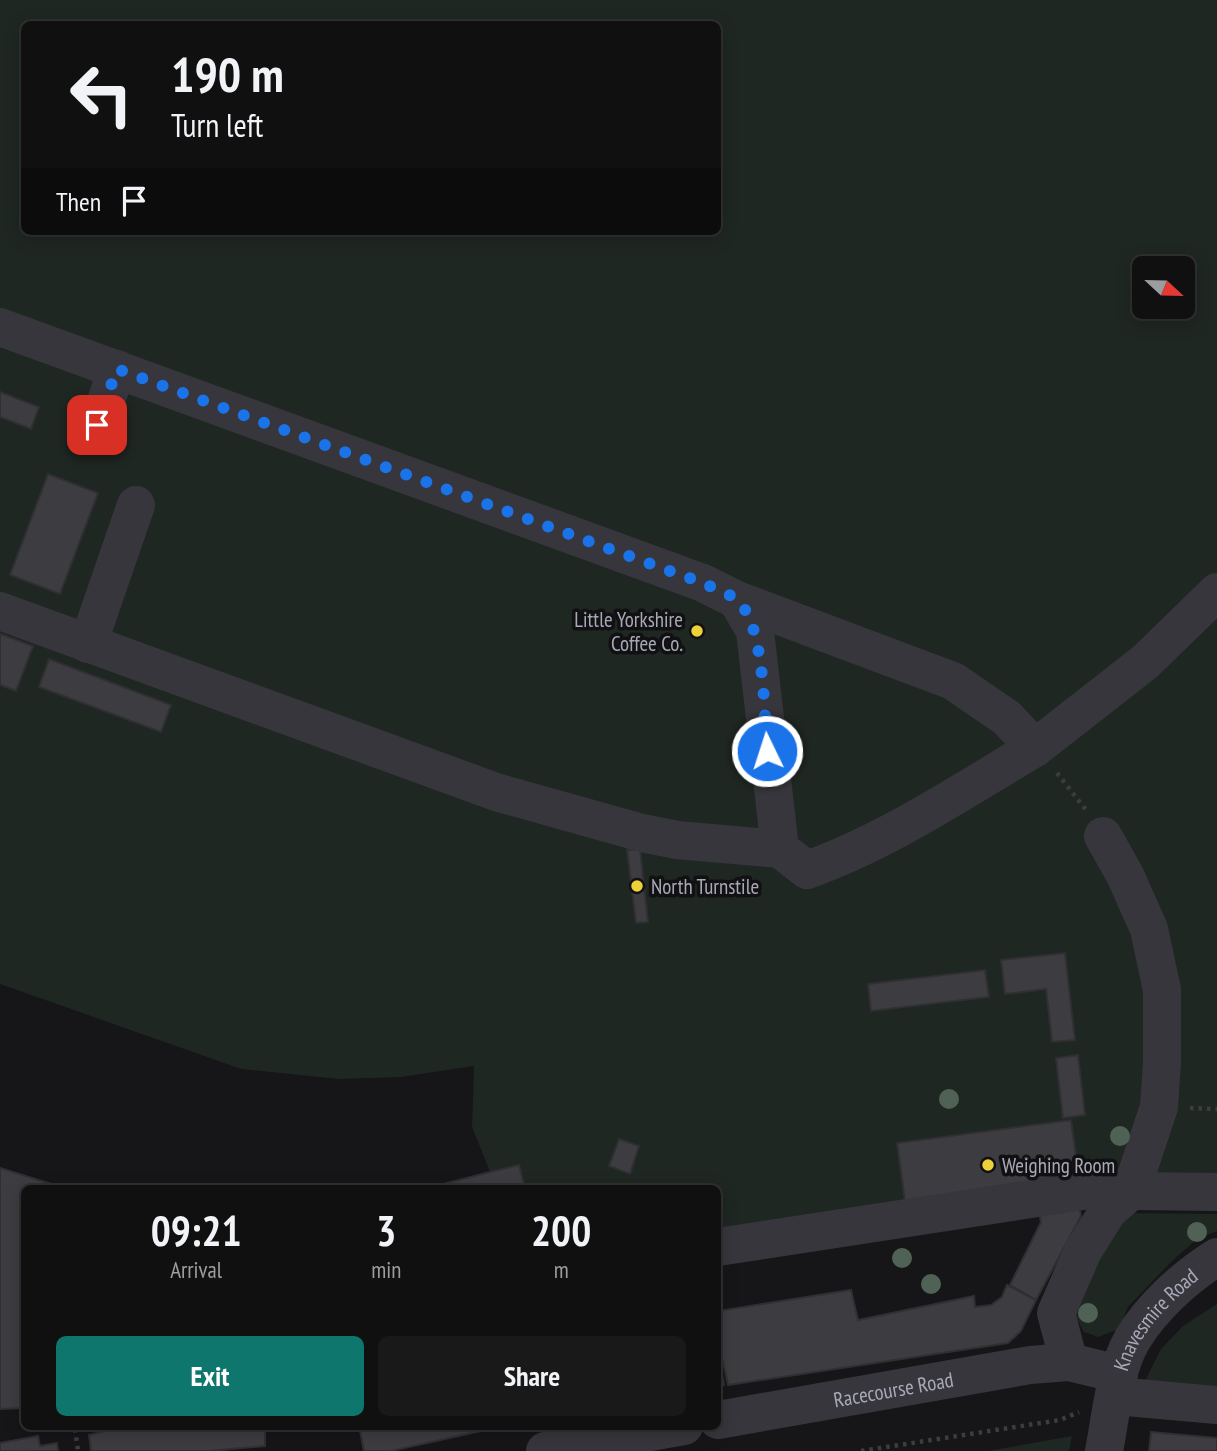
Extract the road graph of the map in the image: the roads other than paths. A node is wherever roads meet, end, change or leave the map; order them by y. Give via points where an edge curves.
1 (0, 327) edge
2 (117, 369) junction
3 (97, 425) dead end
4 (136, 505) dead end
5 (1217, 592) edge
6 (737, 600) junction
7 (0, 611) edge
8 (88, 644) junction
9 (1035, 748) junction
10 (1103, 836) road end
11 (780, 849) junction
12 (1131, 1191) junction
13 (1217, 1192) edge
14 (721, 1247) edge
15 (1217, 1257) edge
16 (1069, 1362) junction
17 (1117, 1385) junction
18 (1217, 1405) edge
19 (721, 1419) edge
20 (662, 1430) edge
21 (545, 1451) edge
22 (1104, 1451) edge

1 - 2 street
2 - 3 street
2 - 6 street via 690,578
4 - 8 street
5 - 9 street via 1145,662
6 - 9 street via 953,681 1007,718
6 - 11 street via 755,631
7 - 8 street
8 - 11 street via 496,792 642,833
9 - 11 street via 842,857 807,870
10 - 12 street via 1149,929 1162,990 1158,1107
12 - 13 street
12 - 14 street via 1102,1188
12 - 16 street via 1108,1211 1083,1251 1056,1313
15 - 17 street, Knavesmire Road via 1169,1294 1132,1341
16 - 17 street, Racecourse Road
16 - 19 street, Racecourse Road
17 - 18 street, Racecourse Road
17 - 22 street, Knavesmire Road
20 - 21 street

